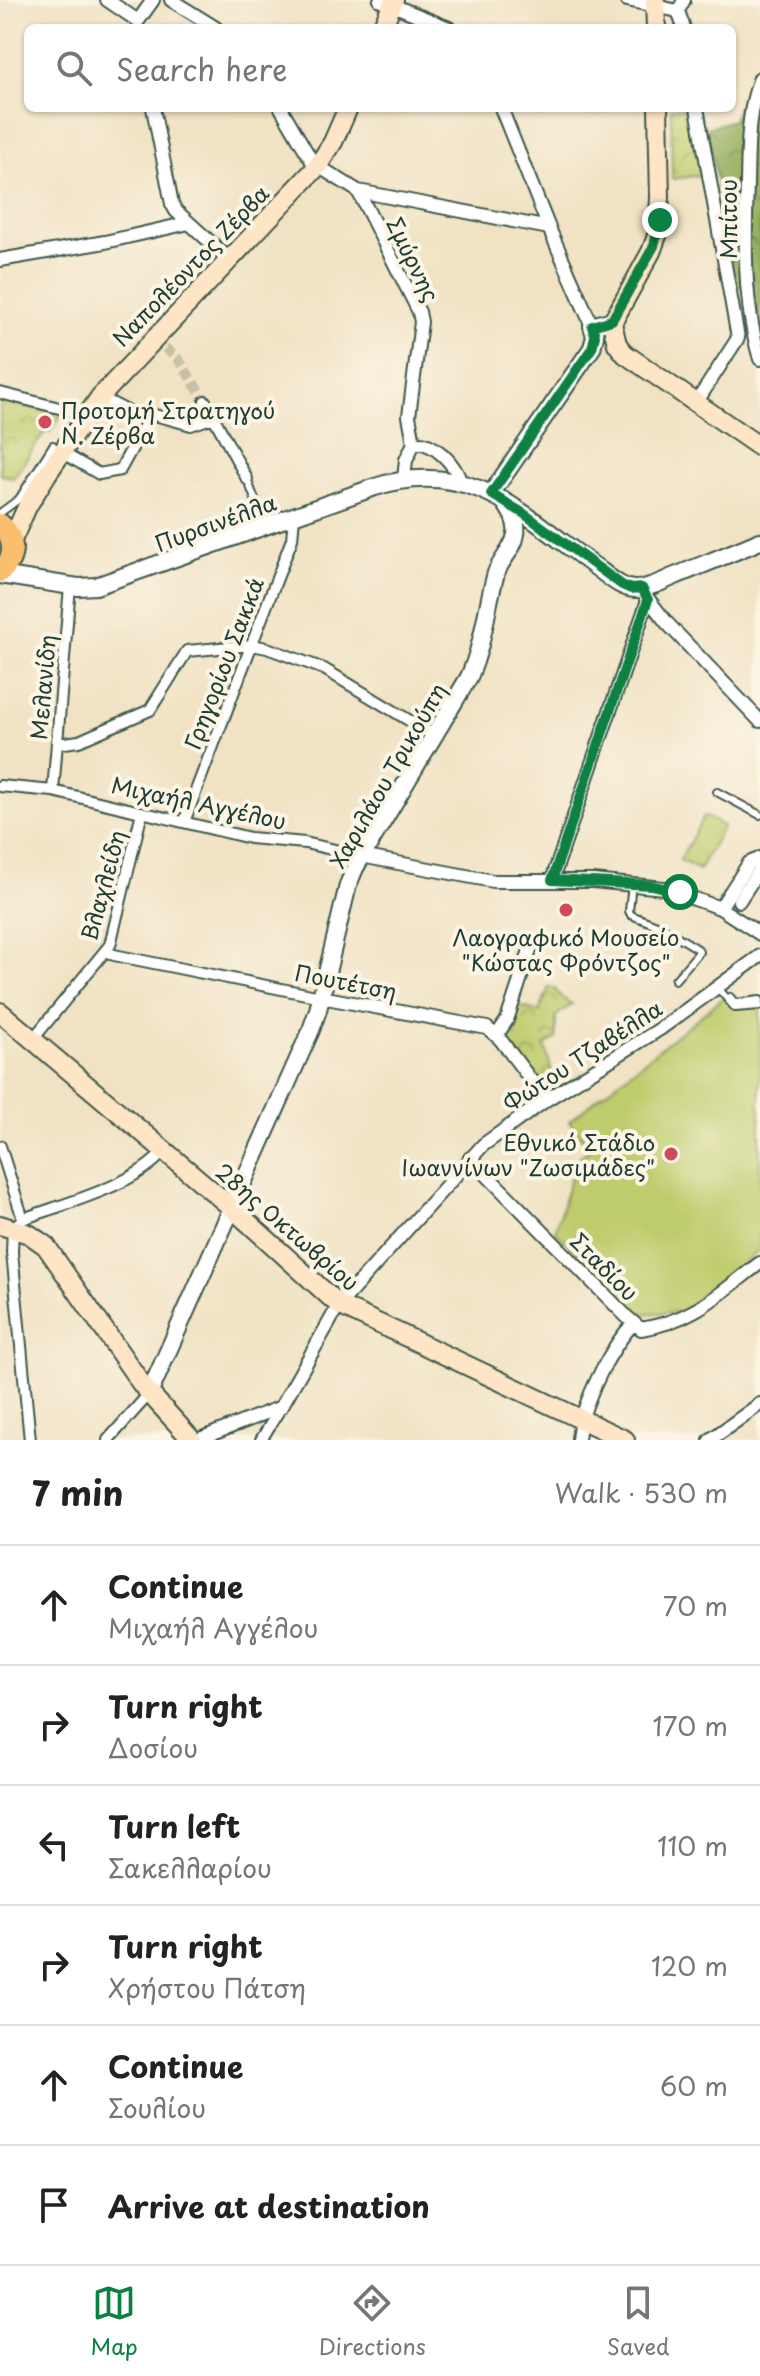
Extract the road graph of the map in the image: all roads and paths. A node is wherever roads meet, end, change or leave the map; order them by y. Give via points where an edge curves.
1 (107, 0) edge
2 (153, 0) edge
3 (171, 0) edge
4 (627, 0) edge
5 (388, 2) edge
6 (655, 3) edge
7 (681, 6) edge
8 (138, 24) edge
9 (210, 24) edge
10 (383, 24) edge
11 (440, 24) edge
12 (656, 24) edge
13 (760, 78) edge
14 (154, 112) edge
15 (283, 112) edge
16 (346, 112) edge
17 (503, 112) edge
18 (658, 112) edge
19 (698, 112) edge
20 (317, 167) junction
21 (358, 191) junction
22 (189, 223) junction
23 (549, 228) junction
24 (229, 259) junction
25 (0, 260) edge
26 (612, 320) junction
27 (592, 326) junction
28 (617, 344) junction
29 (760, 359) edge
30 (574, 377) junction
31 (0, 393) edge
32 (100, 397) junction
33 (205, 401) tunnel mouth
34 (696, 403) junction
35 (151, 414) junction
36 (87, 415) junction
37 (214, 417) junction
38 (414, 443) junction
39 (760, 447) edge
40 (61, 452) junction
41 (247, 479) joint
42 (404, 479) junction
43 (460, 481) junction
44 (497, 497) junction
45 (0, 513) edge
46 (294, 517) junction
47 (266, 527) junction
48 (760, 541) edge
49 (5, 553) edge
50 (70, 586) junction
51 (645, 594) junction
52 (252, 645) junction
53 (760, 721) edge
54 (435, 736) junction
55 (57, 744) junction
56 (0, 786) edge
57 (53, 791) junction
58 (717, 792) dead end
59 (142, 812) junction
60 (760, 815) edge
61 (184, 822) junction
62 (361, 856) junction
63 (760, 858) edge
64 (552, 880) junction
65 (632, 883) junction
66 (739, 901) junction
67 (720, 908) junction
68 (760, 925) edge
69 (760, 934) edge
70 (531, 947) dead end
71 (106, 951) junction
72 (760, 956) edge
73 (675, 980) dead end
74 (719, 987) junction
75 (321, 997) junction
76 (760, 1003) edge
77 (0, 1012) edge
78 (497, 1035) junction
79 (33, 1039) junction
80 (546, 1100) junction
81 (0, 1146) edge
82 (164, 1151) junction
83 (470, 1158) junction
84 (231, 1207) junction
85 (12, 1224) edge
86 (760, 1263) edge
87 (339, 1305) junction
88 (634, 1323) junction
89 (149, 1394) junction
90 (760, 1404) edge
91 (281, 1407) junction
92 (581, 1419) junction
93 (270, 1427) junction
94 (30, 1440) edge
95 (108, 1440) edge
96 (195, 1440) edge
97 (261, 1440) edge
98 (274, 1440) edge
99 (578, 1440) edge
100 (625, 1440) edge
101 (710, 1440) edge

1 - 8 street
2 - 8 street
3 - 9 street
4 - 6 street
5 - 10 main road
5 - 11 street
6 - 7 street
6 - 12 main road
13 - 29 street, Μπίτου via 749,128 746,229 748,301
14 - 22 street via 170,199
15 - 20 street
16 - 20 main road, Ναπολέοντος Ζέρβα
17 - 23 street
18 - 26 main road via 658,233
19 - 34 street via 738,338
20 - 21 street
20 - 24 main road, Ναπολέοντος Ζέρβα
21 - 23 street
21 - 38 street, Σμύρνης via 419,312 409,416
22 - 24 street
22 - 25 street
23 - 27 street
24 - 32 main road, Ναπολέοντος Ζέρβα
26 - 27 street
26 - 28 main road
27 - 30 street via 593,346
28 - 30 street via 595,352
28 - 34 main road
30 - 44 street
31 - 36 street
32 - 35 street via 129,412
32 - 36 main road, Ναπολέοντος Ζέρβα
33 - 37 street
34 - 39 main road
35 - 37 street via 191,425
35 - 40 street via 120,470 99,474
36 - 40 main road, Ναπολέοντος Ζέρβα
37 - 41 street
38 - 42 street
38 - 43 street via 431,447
40 - 45 lane via 53,445 19,499
40 - 49 main road, Ναπολέοντος Ζέρβα
41 - 47 lane
42 - 43 street, Πυρσινέλλα
42 - 46 street, Πυρσινέλλα
43 - 44 street, Πυρσινέλλα
44 - 51 street, Πυρσινέλλα via 610,577
44 - 54 street, Χαριλάου Τρικούπη via 515,521 517,534 496,576 479,654
46 - 47 street, Πυρσινέλλα
46 - 52 street, Γρηγορίου Σακκά via 292,539
47 - 50 street, Πυρσινέλλα via 104,584
48 - 51 street
49 - 50 street, Πυρσινέλλα via 39,582
50 - 55 street, Μελανίδη
51 - 53 street
51 - 64 street
52 - 54 street via 324,669
52 - 55 street via 187,651 150,710 79,741
52 - 61 street, Γρηγορίου Σακκά
54 - 62 street, Χαριλάου Τρικούπη
55 - 57 street, Μελανίδη
56 - 57 street, Μιχαήλ Αγγέλου
57 - 59 street, Μιχαήλ Αγγέλου
58 - 60 lane
59 - 61 street, Μιχαήλ Αγγέλου
59 - 71 street, Βλαχλείδη
61 - 62 street, Μιχαήλ Αγγέλου
62 - 64 street, Μιχαήλ Αγγέλου via 493,881
62 - 75 street, Χαριλάου Τρικούπη via 348,885
63 - 66 street via 759,870
63 - 67 street via 749,863
64 - 65 street, Μιχαήλ Αγγέλου
65 - 67 street, Μιχαήλ Αγγέλου
65 - 73 lane via 631,915 698,949
66 - 67 street
66 - 68 street
67 - 69 street, Μιχαήλ Αγγέλου
70 - 78 street
71 - 75 street, Πουτέτση
71 - 79 street, Βλαχλείδη
72 - 74 street, Φώτου Τζαβέλλα
74 - 76 lane via 735,1008
74 - 80 street, Φώτου Τζαβέλλα
75 - 78 street, Πουτέτση via 483,1026
75 - 84 street, Χαριλάου Τρικούπη
77 - 79 main road, 28ης Οκτωβρίου
78 - 80 street
79 - 82 main road, 28ης Οκτωβρίου
80 - 83 street, Φώτου Τζαβέλλα
81 - 85 street
82 - 84 main road, 28ης Οκτωβρίου
82 - 85 street via 127,1179
83 - 87 street, Φώτου Τζαβέλλα
83 - 88 street, Σταδίου
84 - 87 main road, 28ης Οκτωβρίου
84 - 89 street, Χαριλάου Τρικούπη
85 - 89 main road via 46,1246
85 - 94 street
86 - 88 street via 688,1316 645,1329
87 - 91 street, Φώτου Τζαβέλλα
87 - 92 main road, 28ης Οκτωβρίου
88 - 92 street, Σταδίου via 617,1341
89 - 95 street
89 - 96 main road
90 - 101 street
91 - 93 street
91 - 96 street
92 - 99 street, Σταδίου
92 - 100 main road, 28ης Οκτωβρίου
93 - 97 street
93 - 98 street

